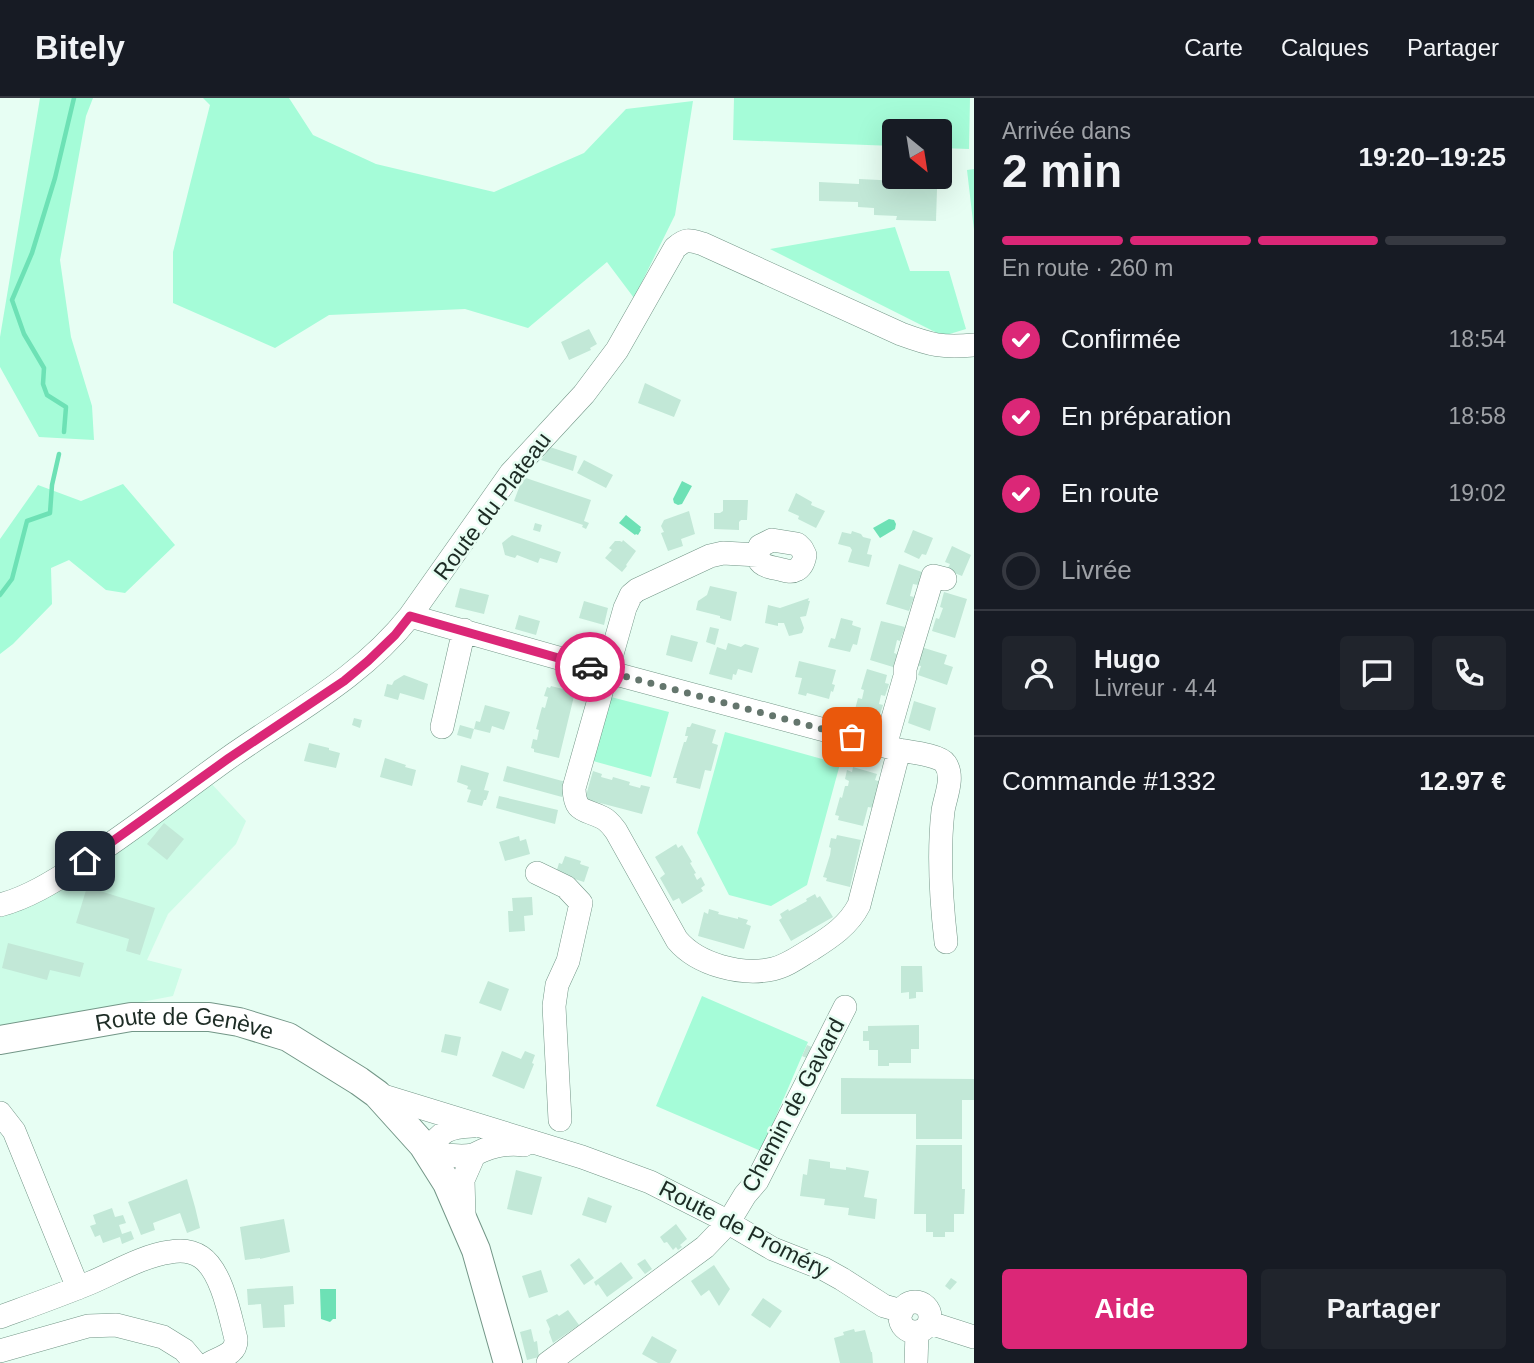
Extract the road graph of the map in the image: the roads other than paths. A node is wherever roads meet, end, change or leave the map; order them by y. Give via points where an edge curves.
1 (974, 345) edge
2 (758, 555) dead end
3 (945, 579) dead end
4 (410, 616) junction
5 (464, 630) junction
6 (608, 672) junction
7 (442, 727) dead end
8 (892, 748) junction
9 (537, 873) dead end
10 (0, 905) edge
11 (946, 943) dead end
12 (845, 1007) dead end
13 (0, 1040) edge
14 (0, 1052) edge
15 (368, 1088) junction
16 (0, 1113) edge
17 (560, 1121) dead end
18 (481, 1126) junction
19 (427, 1151) junction
20 (474, 1155) junction
21 (582, 1157) junction
22 (465, 1221) junction
23 (728, 1223) junction
24 (78, 1288) junction
25 (0, 1317) edge
26 (923, 1328) junction
27 (974, 1337) edge
28 (0, 1351) edge
29 (238, 1355) edge
30 (195, 1363) edge
31 (210, 1363) edge
32 (508, 1363) edge
33 (548, 1363) edge
34 (916, 1363) edge

1 - 4 street, Route du Plateau via 925,343 703,244 682,242 617,350 584,394 511,473
2 - 6 street via 716,554 637,590 625,608
3 - 8 street via 933,576 905,669
4 - 5 street
4 - 10 street, Route du Plateau via 344,681 103,850 50,884
5 - 6 street
5 - 7 street
6 - 8 street
6 - 8 street via 574,788 576,804 610,822 683,948 730,970 784,965 853,918
8 - 11 street via 940,758 946,764 949,777 940,836
9 - 17 street via 566,887 581,903 554,1006
12 - 23 street, Chemin de Gavard via 757,1181
13 - 15 main road, Route de Genève via 131,1017 209,1017 288,1037
14 - 15 main road, Route de Genève via 135,1028 209,1030 289,1051
15 - 18 street, Route de Proméry
15 - 19 main road, Route de Genève
16 - 24 street via 14,1131
18 - 19 street, Route de Proméry via 455,1127 439,1134
18 - 21 street, Route de Proméry
19 - 20 street, Route de Proméry
19 - 22 main road, Route de Genève
20 - 21 street, Route de Proméry via 512,1144
20 - 22 street via 463,1180
21 - 23 street, Route de Proméry via 650,1182
22 - 32 main road, Route de Genève
23 - 26 street, Route de Proméry via 842,1279 884,1306 902,1311 900,1319 909,1331
23 - 33 street, Chemin de Gavard via 705,1247
24 - 25 street
24 - 29 street via 155,1255 188,1252 212,1268 226,1299
26 - 27 street
26 - 34 street
28 - 30 street via 88,1326 116,1325 163,1337
29 - 31 street via 233,1351

